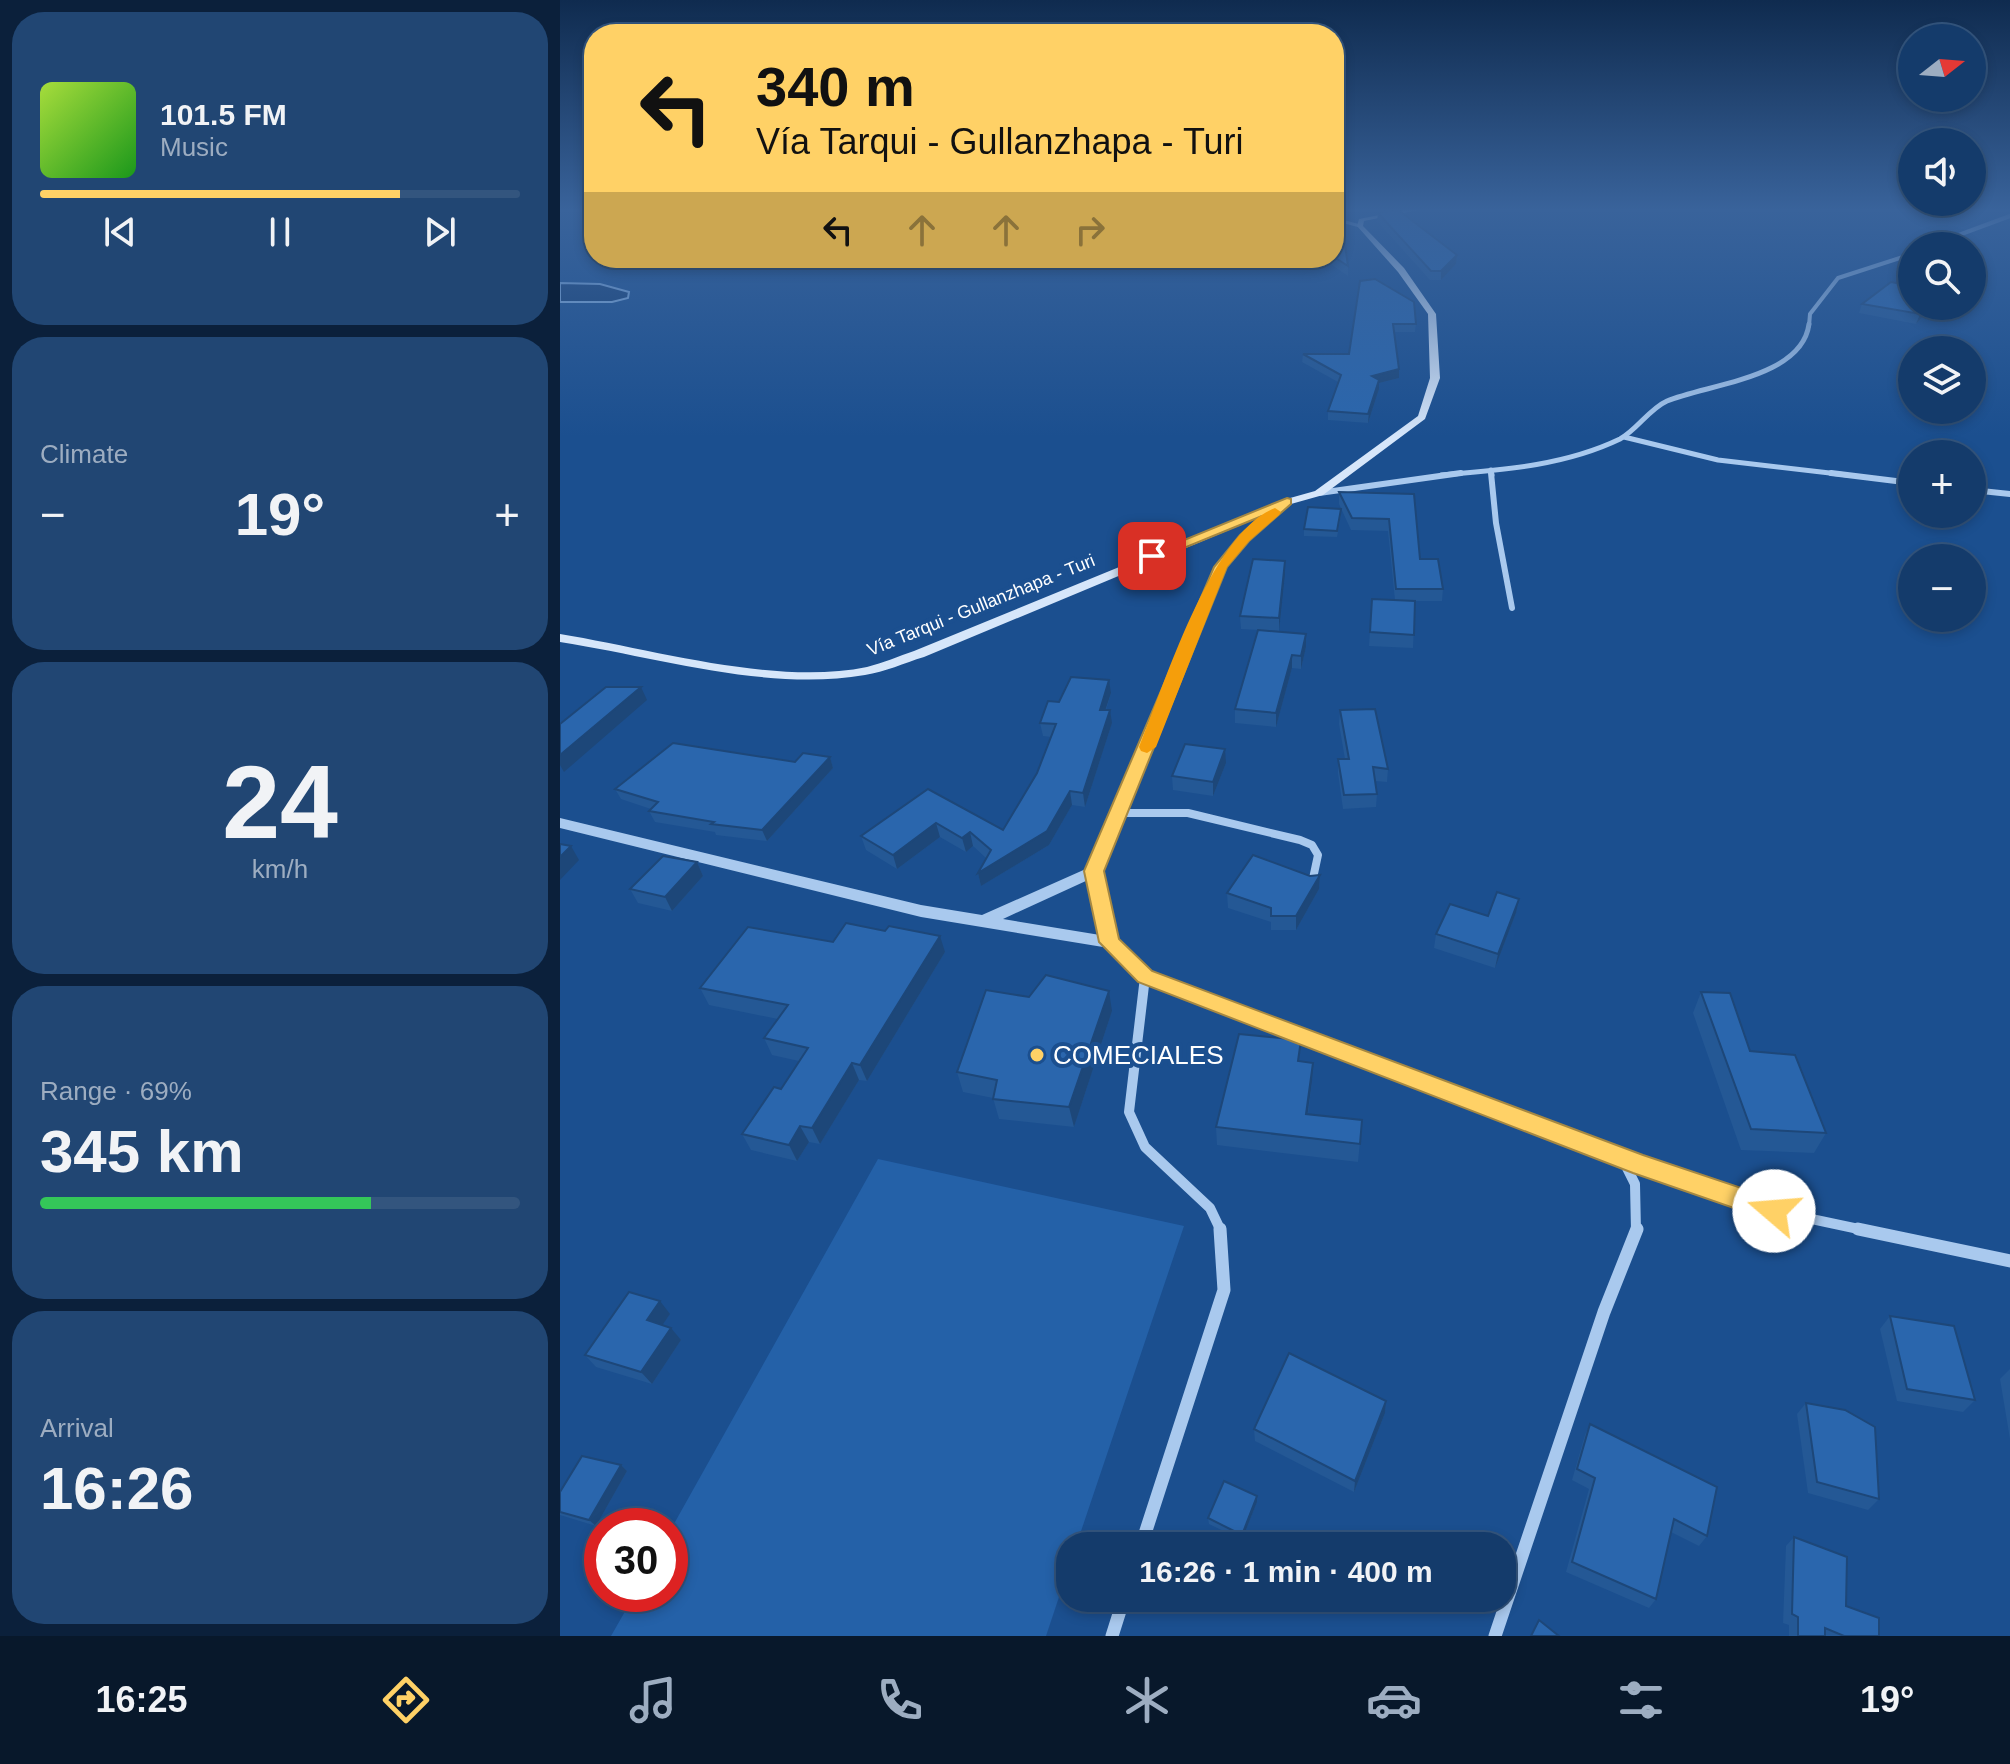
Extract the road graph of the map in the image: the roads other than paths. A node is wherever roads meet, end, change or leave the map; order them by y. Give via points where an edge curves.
1 (1411, 284) edge
2 (1833, 284) edge
3 (1624, 437) junction
4 (1491, 470) junction
5 (1898, 481) edge
6 (1986, 491) edge
7 (1319, 493) junction
8 (2010, 494) edge
9 (1287, 502) junction
10 (1512, 608) dead end
11 (560, 638) edge
12 (1120, 813) junction
13 (560, 823) edge
14 (1094, 871) junction
15 (1312, 883) edge
16 (981, 923) junction
17 (1109, 942) junction
18 (1145, 977) junction
19 (1622, 1158) junction
20 (2010, 1261) edge
21 (1146, 1532) edge
22 (1120, 1612) edge
23 (1112, 1636) edge
24 (1495, 1636) edge

1 - 7 main road, Vía Tarqui - Gullanzhapa - Turi via 1432,314 1435,378 1422,417
2 - 3 street via 1810,314 1807,339 1783,362 1733,384 1665,402
3 - 4 street via 1574,458
3 - 5 street via 1718,460
4 - 7 street
4 - 10 street
6 - 8 street
7 - 9 main road, Vía Tarqui - Gullanzhapa - Turi
9 - 11 main road, Vía Tarqui - Gullanzhapa - Turi via 866,671 810,674 728,667
9 - 12 street via 1244,538 1221,567
12 - 14 street
12 - 15 street via 1182,811 1300,840 1318,855
13 - 16 street
14 - 16 street
14 - 17 street
16 - 17 street
17 - 18 street
18 - 19 street
18 - 21 street via 1129,1112 1145,1147 1210,1208 1223,1235 1224,1290
19 - 20 street via 1774,1211
19 - 24 street via 1635,1184 1638,1227 1604,1312
22 - 23 street

